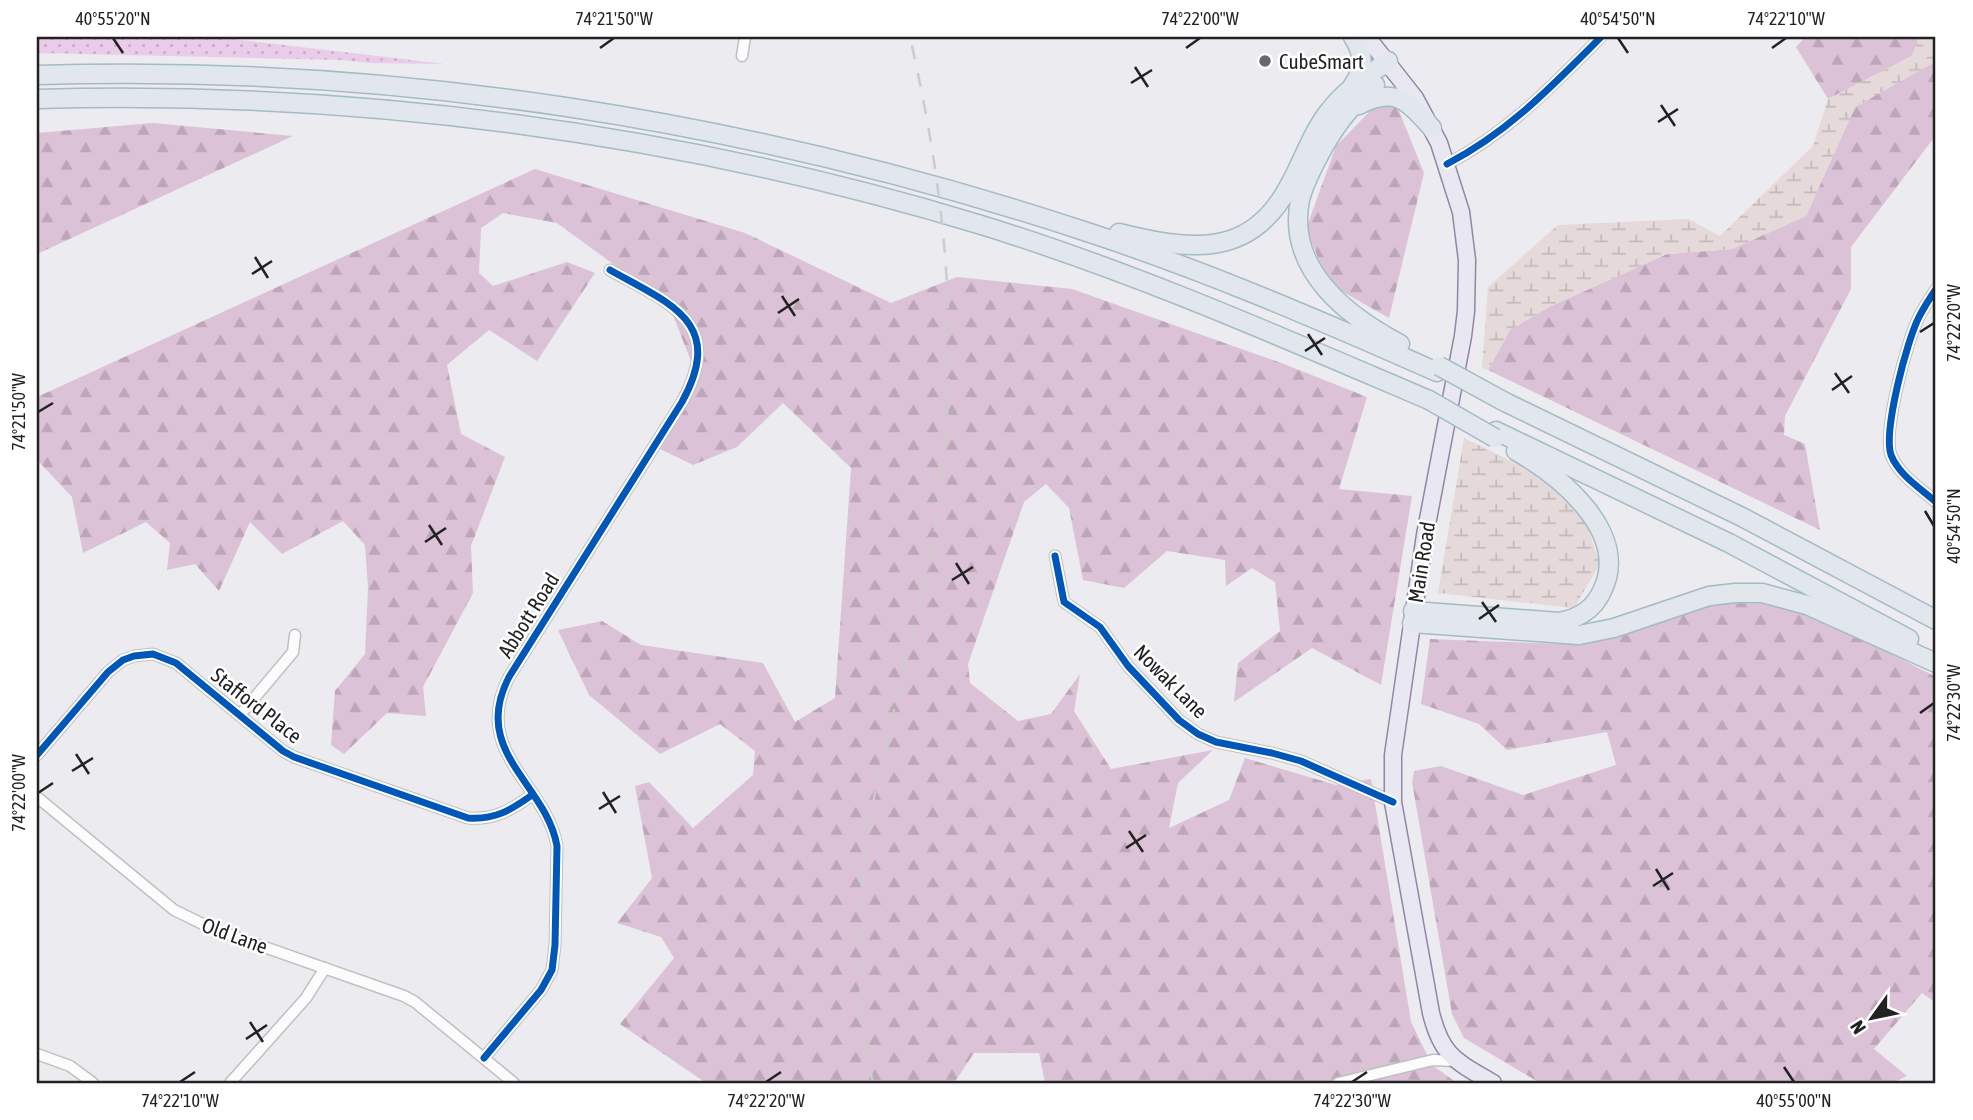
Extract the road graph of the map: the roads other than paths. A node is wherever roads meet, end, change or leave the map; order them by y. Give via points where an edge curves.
1 (746, 37) edge
2 (1353, 37) edge
3 (1367, 37) edge
4 (1601, 37) edge
5 (742, 56) dead end
6 (1391, 65) junction
7 (37, 75) edge
8 (1349, 90) junction
9 (37, 99) edge
10 (1342, 117) junction
11 (1432, 128) junction
12 (1447, 163) junction
13 (989, 201) junction
14 (610, 270) dead end
15 (1936, 289) edge
16 (1438, 369) junction
17 (1496, 435) junction
18 (1936, 502) edge
19 (1055, 556) dead end
20 (1413, 617) junction
21 (1936, 620) edge
22 (295, 635) dead end
23 (1936, 654) edge
24 (1936, 663) edge
25 (240, 715) junction
26 (37, 755) edge
27 (532, 796) junction
28 (37, 797) edge
29 (1393, 802) junction
30 (324, 968) junction
31 (37, 1054) edge
32 (484, 1058) junction
33 (1457, 1061) junction
34 (93, 1083) edge
35 (230, 1083) edge
36 (514, 1083) edge
37 (1338, 1083) edge
38 (1493, 1083) edge

1 - 5 street
2 - 8 highway via 1363,62
3 - 6 main road, Main Road
4 - 12 street via 1503,130
6 - 8 highway
6 - 10 highway
6 - 11 main road, Main Road
7 - 13 highway via 264,77 527,101 773,145
8 - 13 highway via 1324,118 1278,205 1251,229 1219,243 1168,244
9 - 17 highway, bridge via 237,100 408,112 575,132 767,168 1032,242 1228,316 1429,400
10 - 11 highway via 1377,97 1393,96 1409,104
10 - 16 highway via 1300,200 1298,225 1308,264 1327,291 1353,315
11 - 12 main road, Main Road
12 - 20 main road, Main Road via 1465,236 1466,311
13 - 16 highway via 1188,268
14 - 27 street, Abbott Road via 684,317 693,333 698,363 682,402 506,683 498,713 501,738
15 - 18 street via 1910,338 1889,442 1891,456 1901,471
16 - 21 highway, bridge via 1730,511
17 - 20 highway via 1546,470 1587,509 1608,556 1603,590 1585,612 1559,622
17 - 23 highway via 1729,543
19 - 29 street, Nowak Lane via 1064,602 1100,627 1128,666 1198,734 1301,761
20 - 24 highway via 1579,635 1709,596 1762,593 1807,605
20 - 29 main road, Main Road via 1393,755
22 - 25 street via 293,652
25 - 26 street, Stafford Place via 170,660 140,655 122,660 108,671
25 - 27 street, Stafford Place via 294,757 456,815 493,818
27 - 32 street, Abbott Road via 551,822 556,846 554,957 541,990
28 - 30 street, Old Lane via 174,910 213,929
29 - 33 main road, Main Road via 1433,1021 1441,1045
30 - 32 street, Old Lane via 415,1002
30 - 35 street via 306,999
31 - 34 street via 70,1066
32 - 36 street, Old Lane
33 - 37 street via 1433,1060
33 - 38 main road, Main Road

